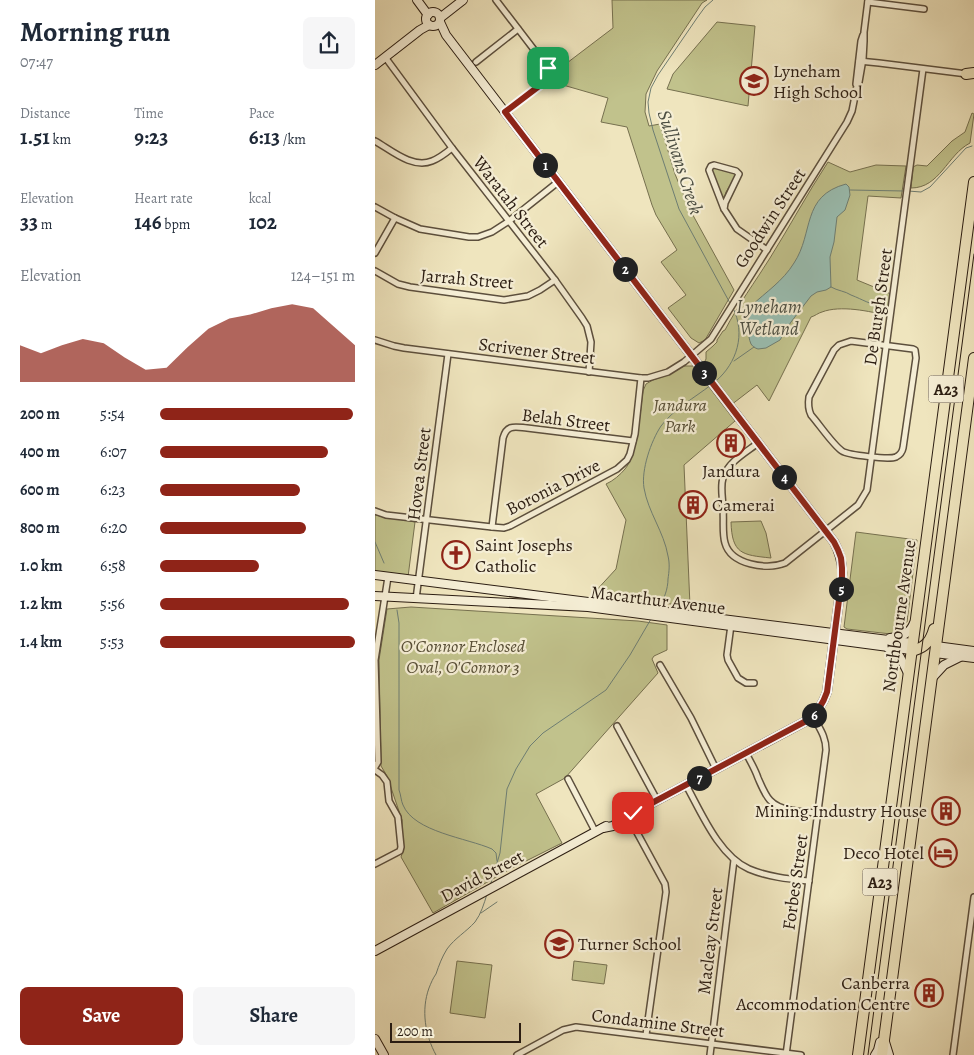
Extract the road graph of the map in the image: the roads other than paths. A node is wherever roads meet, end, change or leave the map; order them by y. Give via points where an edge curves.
1 (455, 0) edge
2 (463, 0) edge
3 (496, 0) edge
4 (868, 1) edge
5 (419, 3) edge
6 (924, 9) dead end
7 (433, 19) junction
8 (518, 29) junction
9 (385, 57) junction
10 (861, 60) junction
11 (476, 62) dead end
12 (375, 65) edge
13 (923, 68) junction
14 (971, 74) edge
15 (505, 112) junction
16 (375, 141) edge
17 (452, 148) junction
18 (558, 182) junction
19 (974, 182) edge
20 (375, 207) edge
21 (724, 209) junction
22 (395, 218) junction
23 (509, 221) junction
24 (767, 250) junction
25 (375, 253) edge
26 (375, 272) edge
27 (555, 280) junction
28 (375, 340) edge
29 (886, 346) junction
30 (448, 354) junction
31 (691, 356) junction
32 (974, 358) edge
33 (589, 372) junction
34 (641, 378) junction
35 (633, 441) junction
36 (758, 443) junction
37 (871, 456) junction
38 (375, 511) edge
39 (427, 520) junction
40 (492, 528) junction
41 (825, 531) junction
42 (375, 575) edge
43 (387, 576) junction
44 (419, 581) junction
45 (375, 596) edge
46 (385, 597) junction
47 (416, 599) junction
48 (588, 604) junction
49 (838, 608) junction
50 (941, 611) junction
51 (915, 619) junction
52 (732, 623) junction
53 (938, 628) junction
54 (846, 635) junction
55 (834, 637) junction
56 (870, 638) junction
57 (925, 645) junction
58 (887, 647) junction
59 (912, 648) junction
60 (952, 648) junction
61 (936, 650) junction
62 (974, 651) edge
63 (962, 656) junction
64 (974, 658) edge
65 (375, 660) edge
66 (660, 664) dead end
67 (908, 673) junction
68 (932, 678) junction
69 (754, 683) dead end
70 (813, 716) junction
71 (617, 726) dead end
72 (745, 753) junction
73 (375, 769) edge
74 (716, 769) junction
75 (568, 779) dead end
76 (686, 785) junction
77 (657, 800) junction
78 (818, 813) junction
79 (628, 816) junction
80 (599, 830) junction
81 (734, 860) junction
82 (375, 864) edge
83 (809, 881) junction
84 (974, 897) edge
85 (375, 951) edge
86 (885, 1026) junction
87 (647, 1035) junction
88 (884, 1038) junction
89 (375, 1039) edge
90 (711, 1043) junction
91 (786, 1054) edge
92 (384, 1055) edge
93 (517, 1055) edge
94 (710, 1055) edge
95 (801, 1055) edge
96 (858, 1055) edge
97 (875, 1055) edge
98 (882, 1055) edge
99 (889, 1055) edge
100 (953, 1055) edge

1 - 7 street
2 - 7 street
3 - 8 street
4 - 6 street
4 - 10 street, Goodwin Street
5 - 7 street, David Street
7 - 9 street
7 - 15 street, David Street
8 - 11 street
8 - 15 street via 548,68 548,75 546,81
9 - 12 street
9 - 17 street, Waratah Street
10 - 13 street
10 - 24 street, Goodwin Street via 855,102 847,122
13 - 14 street
13 - 29 street, De Burgh Street
15 - 18 street, David Street
16 - 17 street via 406,159 421,163 439,158
17 - 23 street, Waratah Street
18 - 23 street
18 - 31 street, David Street
19 - 51 highway, Northbourne Avenue / A23
20 - 22 street
21 - 21 street via 709,170 714,165 739,174
21 - 24 street via 737,229
22 - 23 street via 420,229 469,237 486,235
22 - 25 street
23 - 27 street, Waratah Street
24 - 31 street, Goodwin Street via 711,339
26 - 27 street, Jarrah Street via 411,287 504,300 528,296
27 - 33 street, Waratah Street via 589,332
28 - 30 street, Scrivener Street
29 - 37 street, De Burgh Street
29 - 37 street via 913,349 915,358 902,452 892,458
29 - 37 street via 851,341 836,347 808,404 811,415 839,449 847,454
30 - 33 street, Scrivener Street
30 - 39 street, Hovea Street
31 - 34 street, Scrivener Street via 667,372
31 - 36 street, David Street
32 - 50 highway, A23
33 - 34 street, Scrivener Street
34 - 35 street, Boronia Drive
35 - 40 street, Boronia Drive via 629,458 617,470 510,526
35 - 40 street, Belah Street via 508,428 503,438
36 - 41 street, David Street
36 - 41 street, De Burgh Street via 728,468 723,479 727,549 746,563 779,565
37 - 41 street, De Burgh Street via 863,498 858,506
38 - 39 street, Boronia Drive
39 - 40 street, Boronia Drive
39 - 44 street, Hovea Street
41 - 49 street, David Street via 838,550 842,568
42 - 43 street, Macarthur Avenue
43 - 44 street, Macarthur Avenue
43 - 46 street
44 - 47 street, Hovea Street
44 - 48 street, Macarthur Avenue
45 - 46 street, Macarthur Avenue
46 - 47 street, Macarthur Avenue
46 - 65 street
47 - 48 street, Macarthur Avenue
48 - 52 street, Macarthur Avenue
49 - 54 street via 840,624
49 - 55 street, David Street
50 - 53 highway, A23
50 - 57 highway via 932,636
51 - 56 street via 908,633 891,638
51 - 59 highway, Northbourne Avenue / A23
52 - 55 street, Macarthur Avenue
52 - 69 street via 728,660 738,678
53 - 60 street via 946,645
53 - 61 highway, A23
54 - 55 street, Macarthur Avenue
54 - 56 street, Macarthur Avenue
55 - 58 street, Macarthur Avenue
55 - 70 street, David Street via 827,692 820,709
56 - 59 street, Macarthur Avenue
57 - 59 highway
57 - 61 highway
58 - 59 street, Macarthur Avenue
58 - 67 street via 900,657
59 - 61 highway, Macarthur Avenue
59 - 67 highway, Northbourne Avenue / A23
60 - 61 street
60 - 62 street
61 - 63 street
61 - 68 highway, A23
63 - 64 street
63 - 68 street via 944,665
65 - 73 street via 378,762
66 - 74 street
67 - 96 highway, Northbourne Avenue / A23
68 - 86 highway, A23
70 - 72 street, David Street
70 - 78 street, Forbes Street via 826,741
71 - 77 street
72 - 74 street, David Street
72 - 78 street via 767,797 776,806
73 - 82 street via 387,782 389,801 398,817 401,847 400,851
74 - 76 street, David Street
75 - 80 street
76 - 77 street, David Street
76 - 81 street via 720,844
77 - 79 street, David Street
78 - 83 street, Forbes Street
79 - 80 street, David Street via 611,821
79 - 87 street via 665,884 666,892
80 - 85 street, David Street
81 - 83 street via 762,874
81 - 90 street, Macleay Street
83 - 91 street, Forbes Street
84 - 100 street
86 - 88 highway, A23
86 - 97 street
87 - 90 street, Condamine Street
87 - 93 street, Condamine Street via 576,1026
88 - 98 highway, A23
88 - 99 street
89 - 92 street
90 - 91 street, Condamine Street
90 - 94 street, Macleay Street
91 - 95 street, Condamine Street

